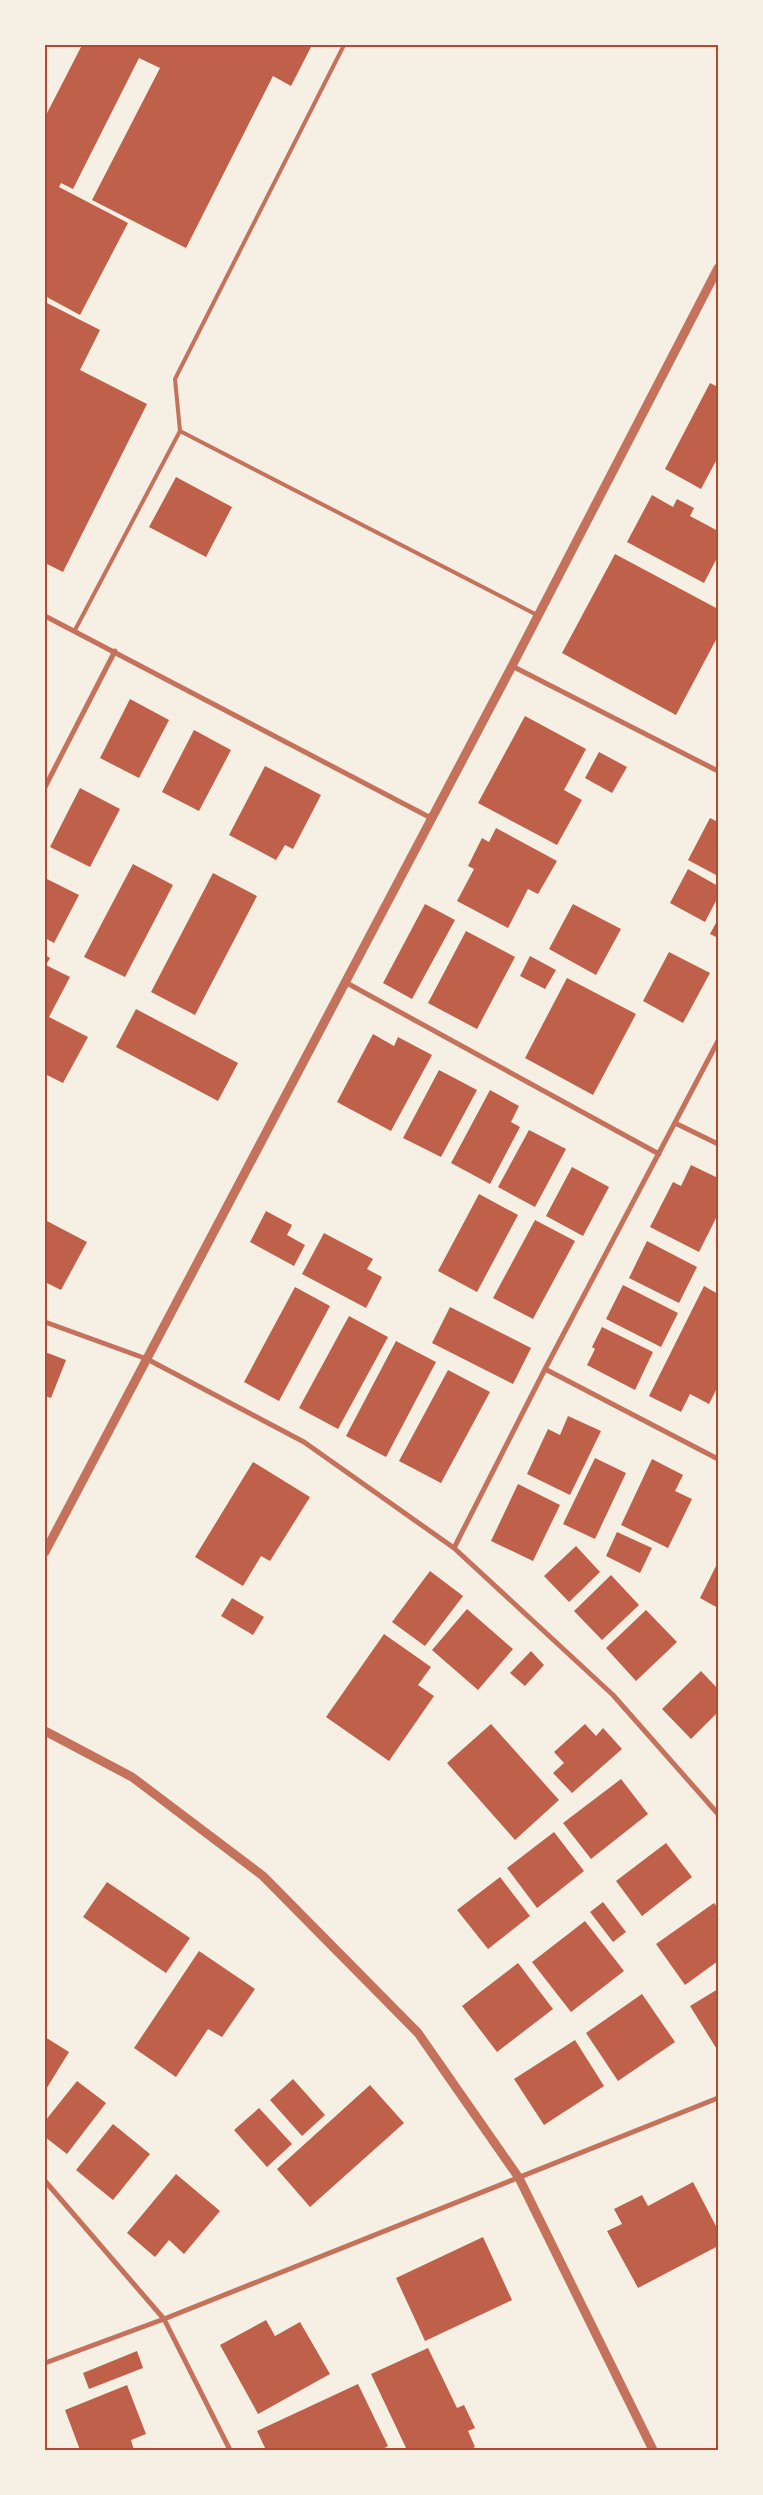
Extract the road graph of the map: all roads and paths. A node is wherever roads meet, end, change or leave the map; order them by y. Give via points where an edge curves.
1 (344, 45) edge
2 (718, 268) edge
3 (180, 430) junction
4 (537, 615) junction
5 (45, 616) edge
6 (75, 630) junction
7 (115, 651) junction
8 (512, 666) junction
9 (718, 770) edge
10 (45, 787) edge
11 (431, 818) junction
12 (345, 982) junction
13 (718, 1041) edge
14 (675, 1123) junction
15 (718, 1144) edge
16 (659, 1154) junction
17 (45, 1322) edge
18 (147, 1359) junction
19 (545, 1369) junction
20 (718, 1459) edge
21 (454, 1548) junction
22 (45, 1552) edge
23 (45, 1730) edge
24 (718, 1814) edge
25 (718, 2098) edge
26 (519, 2178) junction
27 (45, 2181) edge
28 (164, 2319) junction
29 (45, 2363) edge
30 (230, 2450) edge
31 (653, 2450) edge

1 - 3 lane via 174,379
2 - 4 street
3 - 4 lane
3 - 6 lane
4 - 8 street
5 - 6 street
6 - 7 street
7 - 10 street
7 - 11 street
8 - 9 street
8 - 11 street
11 - 12 street
12 - 16 street
12 - 18 street
13 - 14 street
14 - 15 street
14 - 16 street
16 - 19 street
17 - 18 street
18 - 21 street via 304,1442
18 - 22 street
19 - 20 street
19 - 21 street
21 - 24 street via 613,1695
23 - 26 street via 132,1777 263,1876 418,2033
25 - 26 street
26 - 28 street
26 - 31 street
27 - 28 street
28 - 29 street
28 - 30 street

